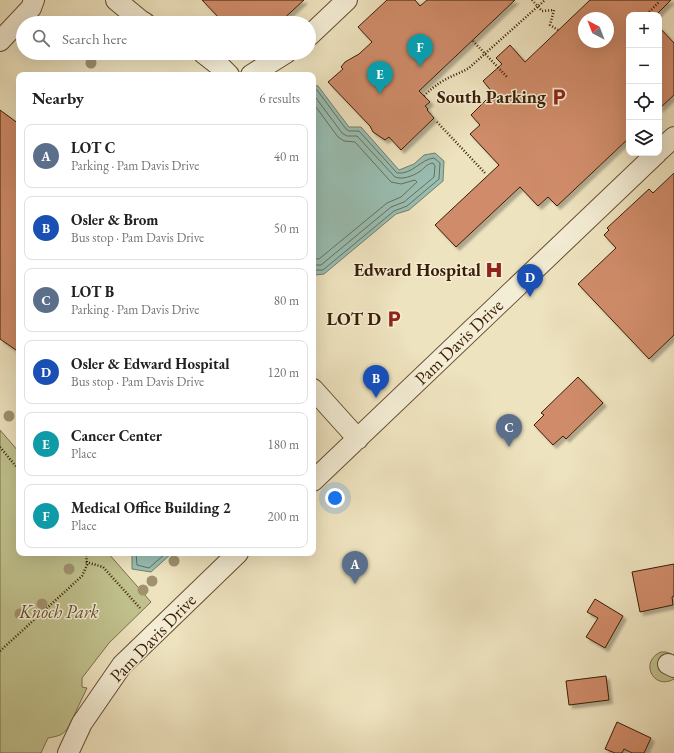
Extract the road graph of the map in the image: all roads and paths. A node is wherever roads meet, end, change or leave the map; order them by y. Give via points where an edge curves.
1 (34, 0) edge
2 (116, 0) edge
3 (347, 0) edge
4 (532, 0) edge
5 (545, 0) edge
6 (659, 2) dead end
7 (538, 6) junction
8 (649, 12) edge
9 (23, 16) edge
10 (135, 16) edge
11 (16, 24) edge
12 (316, 29) edge
13 (558, 30) dead end
14 (472, 40) dead end
15 (0, 41) edge
16 (213, 60) edge
17 (275, 60) edge
18 (226, 72) edge
19 (256, 72) edge
20 (508, 78) dead end
21 (424, 96) dead end
22 (438, 122) dead end
23 (674, 137) edge
24 (662, 148) edge
25 (654, 156) edge
26 (485, 173) dead end
27 (316, 392) edge
28 (358, 439) junction
29 (0, 448) edge
30 (16, 467) edge
31 (316, 478) edge
32 (86, 556) edge
33 (235, 556) edge
34 (86, 562) junction
35 (140, 608) dead end
36 (0, 651) edge
37 (68, 753) edge

1 - 9 street
2 - 10 street
3 - 12 street
4 - 7 path
5 - 7 path
6 - 8 path
7 - 13 path via 542,11 554,10 550,25
7 - 21 path via 469,68 444,80
11 - 15 street
14 - 20 path, bridge
16 - 18 street
17 - 19 street
22 - 26 path
23 - 24 street, Pam Davis Drive
25 - 28 street, Pam Davis Drive
27 - 28 street
28 - 31 street, Pam Davis Drive
29 - 30 path
32 - 34 path
33 - 37 street, Pam Davis Drive via 122,665 82,723
34 - 35 path via 102,567
34 - 36 path via 82,576

